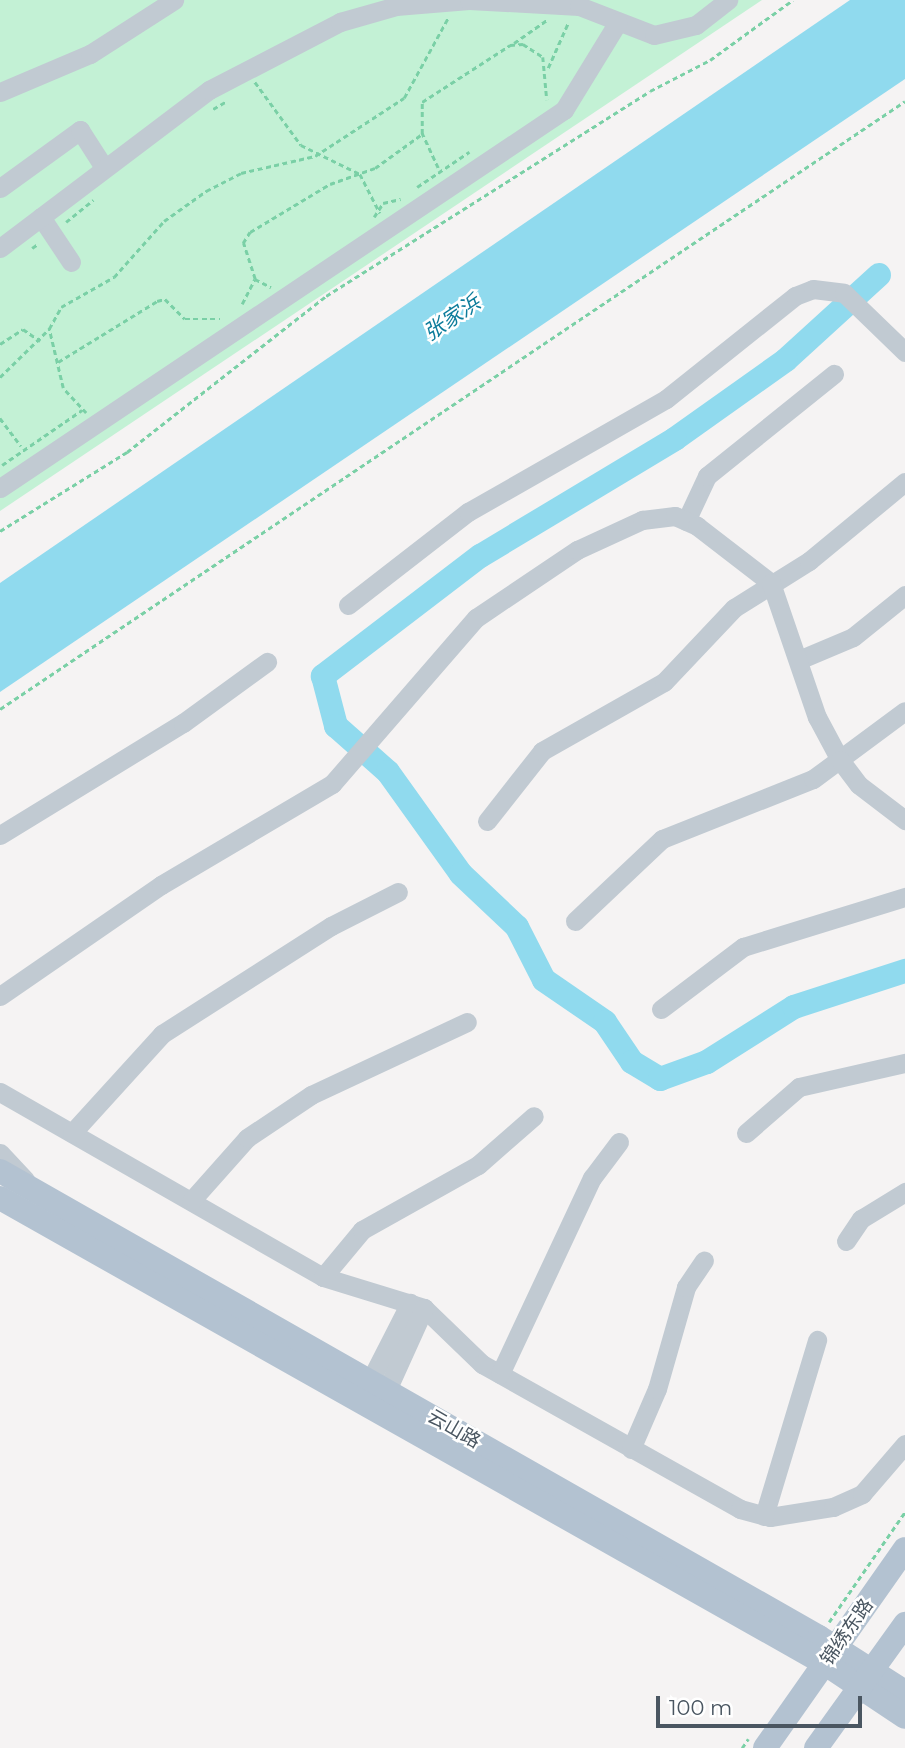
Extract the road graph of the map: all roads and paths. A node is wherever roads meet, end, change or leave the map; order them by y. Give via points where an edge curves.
1 (174, 0) edge
2 (728, 0) edge
3 (793, 0) edge
4 (454, 11) edge
5 (568, 13) junction
6 (436, 16) dead end
7 (537, 16) dead end
8 (549, 16) junction
9 (618, 22) junction
10 (579, 25) dead end
11 (510, 45) junction
12 (548, 68) junction
13 (264, 76) dead end
14 (255, 82) junction
15 (246, 88) dead end
16 (0, 92) edge
17 (228, 99) dead end
18 (905, 101) edge
19 (542, 106) dead end
20 (208, 112) dead end
21 (422, 134) junction
22 (315, 156) junction
23 (103, 166) junction
24 (438, 168) dead end
25 (360, 174) junction
26 (0, 188) edge
27 (100, 194) dead end
28 (41, 217) junction
29 (384, 229) junction
30 (53, 234) junction
31 (0, 248) edge
32 (32, 248) dead end
33 (71, 262) dead end
34 (50, 329) junction
35 (40, 341) dead end
36 (0, 344) edge
37 (905, 352) edge
38 (58, 362) junction
39 (834, 374) dead end
40 (0, 377) edge
41 (90, 415) junction
42 (0, 418) edge
43 (22, 447) junction
44 (0, 468) edge
45 (905, 482) edge
46 (0, 488) edge
47 (687, 521) junction
48 (0, 531) edge
49 (771, 583) junction
50 (905, 595) edge
51 (348, 605) dead end
52 (801, 659) junction
53 (267, 662) dead end
54 (0, 709) edge
55 (905, 711) edge
56 (840, 760) junction
57 (905, 820) edge
58 (487, 821) dead end
59 (0, 835) edge
60 (398, 892) dead end
61 (905, 897) edge
62 (575, 921) dead end
63 (0, 996) edge
64 (661, 1009) dead end
65 (467, 1022) dead end
66 (905, 1063) edge
67 (0, 1092) edge
68 (534, 1116) dead end
69 (72, 1133) junction
70 (746, 1133) dead end
71 (619, 1142) dead end
72 (0, 1153) edge
73 (0, 1171) edge
74 (905, 1192) edge
75 (0, 1198) edge
76 (191, 1201) junction
77 (32, 1203) junction
78 (0, 1206) edge
79 (846, 1241) dead end
80 (704, 1260) dead end
81 (323, 1277) junction
82 (417, 1305) junction
83 (817, 1340) dead end
84 (500, 1374) junction
85 (378, 1385) junction
86 (905, 1444) edge
87 (631, 1449) junction
88 (764, 1516) junction
89 (905, 1549) edge
90 (905, 1624) edge
91 (830, 1655) junction
92 (867, 1679) junction
93 (905, 1692) edge
94 (905, 1717) edge
95 (765, 1748) edge
96 (816, 1748) edge

1 - 16 lane via 90,54
2 - 9 lane via 677,33 653,35
3 - 48 path via 710,60 650,91 326,296 127,452
4 - 5 lane
4 - 6 path
4 - 22 path via 404,98
4 - 23 lane via 385,9 275,51
5 - 8 path
5 - 9 lane
5 - 10 path
5 - 12 path
7 - 8 path
8 - 11 path via 542,29
9 - 29 lane via 564,110
11 - 12 path via 523,44
11 - 21 path via 422,102
12 - 19 path
13 - 14 path
14 - 15 path
14 - 22 path via 276,117
17 - 20 path
18 - 54 path
21 - 24 path
21 - 25 path
22 - 25 path
22 - 34 path via 241,173 206,191 164,221 114,277 61,307
23 - 26 lane via 80,130
23 - 28 lane
25 - 29 path
25 - 38 path via 330,184 250,232 243,243 256,279 233,314 200,323 185,318 166,299 157,301
27 - 30 path
28 - 30 lane
28 - 31 lane
29 - 41 lane
30 - 32 path
30 - 33 lane
34 - 38 path
34 - 40 path
35 - 36 path via 23,328
37 - 51 lane via 844,293 813,289 795,296 666,399 468,512
38 - 41 path via 63,388
39 - 47 lane via 708,476
41 - 43 path
41 - 46 lane
42 - 43 path
43 - 44 path
45 - 49 lane via 847,533
47 - 49 lane
47 - 63 lane via 676,516 642,520 607,534 476,618 332,784 161,885
49 - 52 lane
49 - 58 lane via 713,626 663,682 542,751
50 - 52 lane via 853,637
52 - 56 lane via 817,717
53 - 59 lane via 183,723
55 - 56 lane
56 - 57 lane via 859,785
56 - 62 lane via 791,789 662,839
60 - 69 lane via 331,926 162,1034
61 - 64 lane via 743,947
65 - 76 lane via 311,1095 247,1138
66 - 70 lane via 799,1087
67 - 69 lane
68 - 81 lane via 478,1165 362,1230
69 - 76 lane
71 - 84 lane via 592,1178
72 - 77 lane
73 - 77 main road, 云山路
74 - 79 lane via 862,1219
75 - 77 main road, 云山路
76 - 81 lane
77 - 78 lane
77 - 85 main road, 云山路
77 - 91 main road, 云山路
80 - 87 lane via 686,1287 657,1389
81 - 82 lane
82 - 84 lane
82 - 85 lane
83 - 88 lane
84 - 87 lane
85 - 91 main road, 云山路
86 - 88 lane via 862,1494 803,1515
87 - 88 lane
89 - 91 main road, 锦绣东路
90 - 92 main road
91 - 92 main road, 云山路
91 - 95 main road, 锦绣东路
92 - 93 main road, 云山路
92 - 94 main road, 云山路
92 - 96 main road

